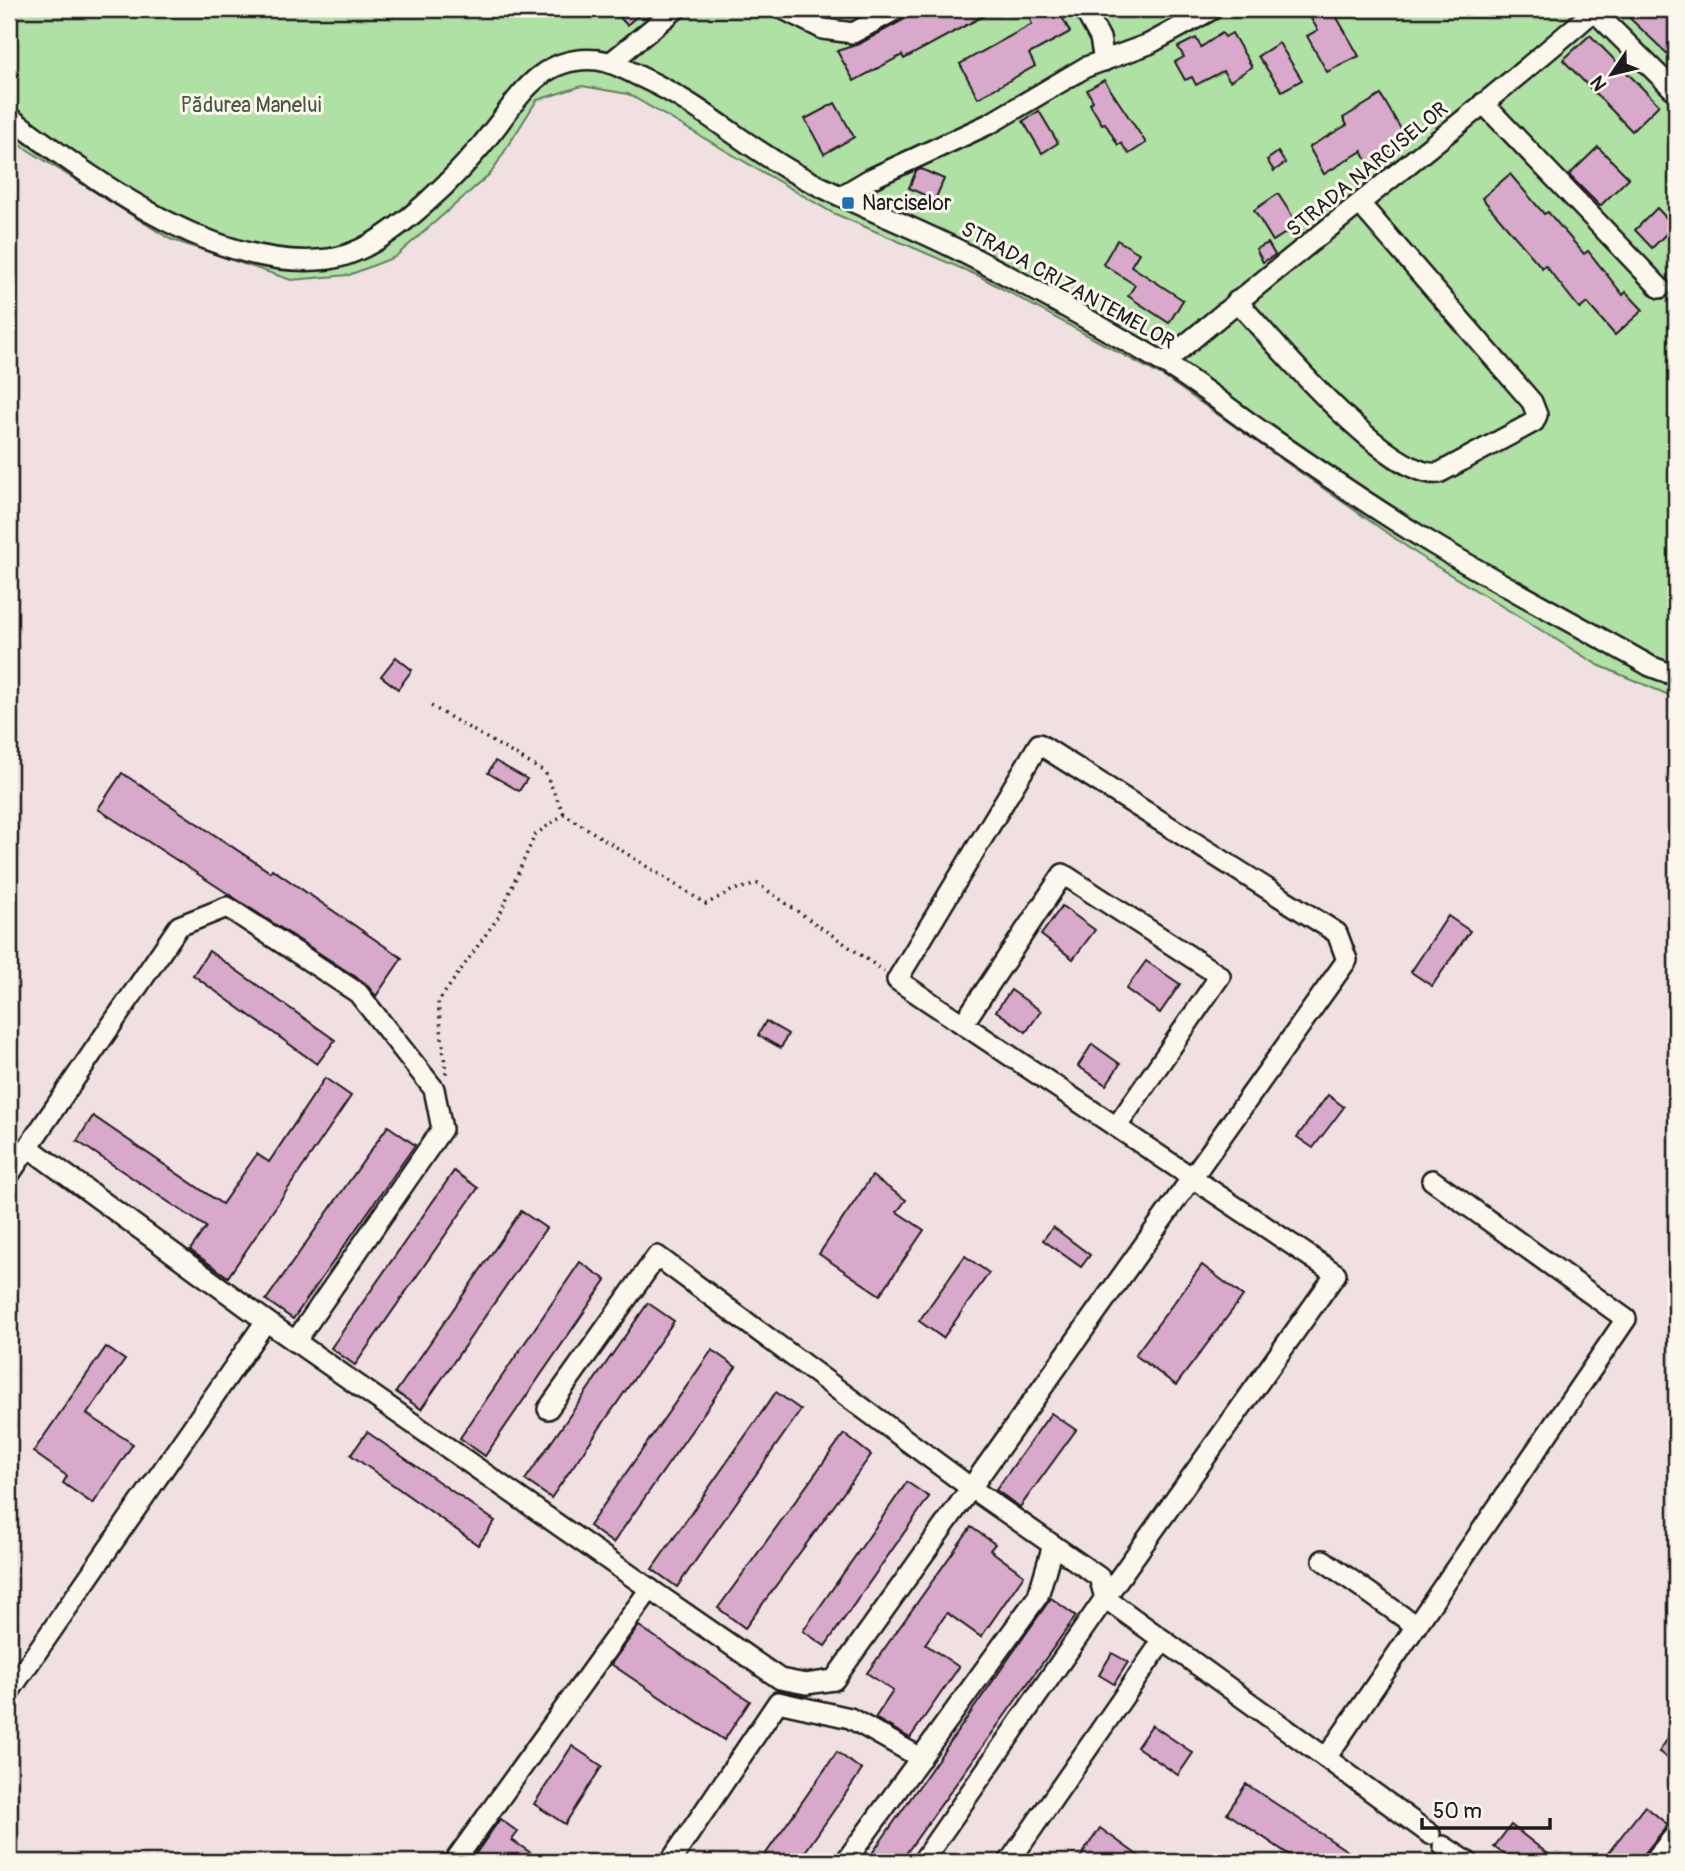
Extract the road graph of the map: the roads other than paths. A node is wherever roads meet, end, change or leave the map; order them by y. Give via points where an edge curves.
1 (676, 9) edge
2 (783, 9) edge
3 (897, 9) edge
4 (1084, 9) edge
5 (1213, 9) edge
6 (1595, 10) edge
7 (1104, 61) junction
8 (610, 62) junction
9 (1676, 92) edge
10 (1483, 103) junction
11 (9, 117) edge
12 (843, 195) junction
13 (1361, 205) junction
14 (1660, 288) dead end
15 (1237, 301) junction
16 (1164, 363) junction
17 (1676, 676) edge
18 (963, 1024) junction
19 (1117, 1126) junction
20 (28, 1147) junction
21 (9, 1175) edge
22 (1193, 1176) junction
23 (1432, 1180) dead end
24 (266, 1321) junction
25 (295, 1342) junction
26 (548, 1409) dead end
27 (971, 1488) junction
28 (1053, 1545) junction
29 (1323, 1560) dead end
30 (650, 1589) junction
31 (1105, 1598) junction
32 (1416, 1626) junction
33 (1163, 1640) junction
34 (9, 1692) edge
35 (921, 1758) junction
36 (1326, 1758) junction
37 (1676, 1834) edge
38 (454, 1862) edge
39 (670, 1862) edge
40 (845, 1862) edge
41 (922, 1862) edge
42 (1009, 1862) edge
43 (1468, 1862) edge
44 (1653, 1862) edge

1 - 8 street
2 - 3 street via 838,33 872,26
4 - 7 street via 1100,38
5 - 7 street via 1149,44
6 - 9 street
6 - 10 street, STRADA NARCISELOR
7 - 12 street via 1086,66 991,122
8 - 11 street, STRADA CRIZANTEMELOR via 572,61 537,75 517,94 476,151 416,211 369,245 328,259 258,254 206,238 91,177
8 - 12 street, STRADA CRIZANTEMELOR via 681,96 774,162
10 - 13 street, STRADA NARCISELOR
10 - 14 street
12 - 16 street, STRADA CRIZANTEMELOR via 964,253
13 - 15 street, STRADA NARCISELOR
13 - 15 street via 1532,402 1538,415 1534,422 1439,473 1422,474 1367,436
15 - 16 street, STRADA NARCISELOR
16 - 17 street, STRADA CRIZANTEMELOR via 1424,539 1650,666
18 - 19 street
18 - 19 street via 1063,874 1220,976
18 - 22 street via 897,980 1039,744 1337,933 1347,960
19 - 22 street
20 - 21 street
20 - 24 street
20 - 25 street via 179,926 227,907 358,993 434,1089 442,1129
22 - 27 street
22 - 31 street via 1336,1274
23 - 32 street via 1626,1319
24 - 25 street
24 - 34 street
25 - 30 street
26 - 27 street via 657,1256
27 - 28 street
27 - 30 street via 834,1680 806,1684 779,1679
28 - 31 street via 1099,1577
28 - 35 street via 1038,1596
29 - 32 street
30 - 38 street
31 - 33 street
31 - 41 street
32 - 36 street
33 - 36 street
33 - 42 street
35 - 39 street via 850,1718 778,1702
35 - 40 street
36 - 43 street
37 - 44 street

